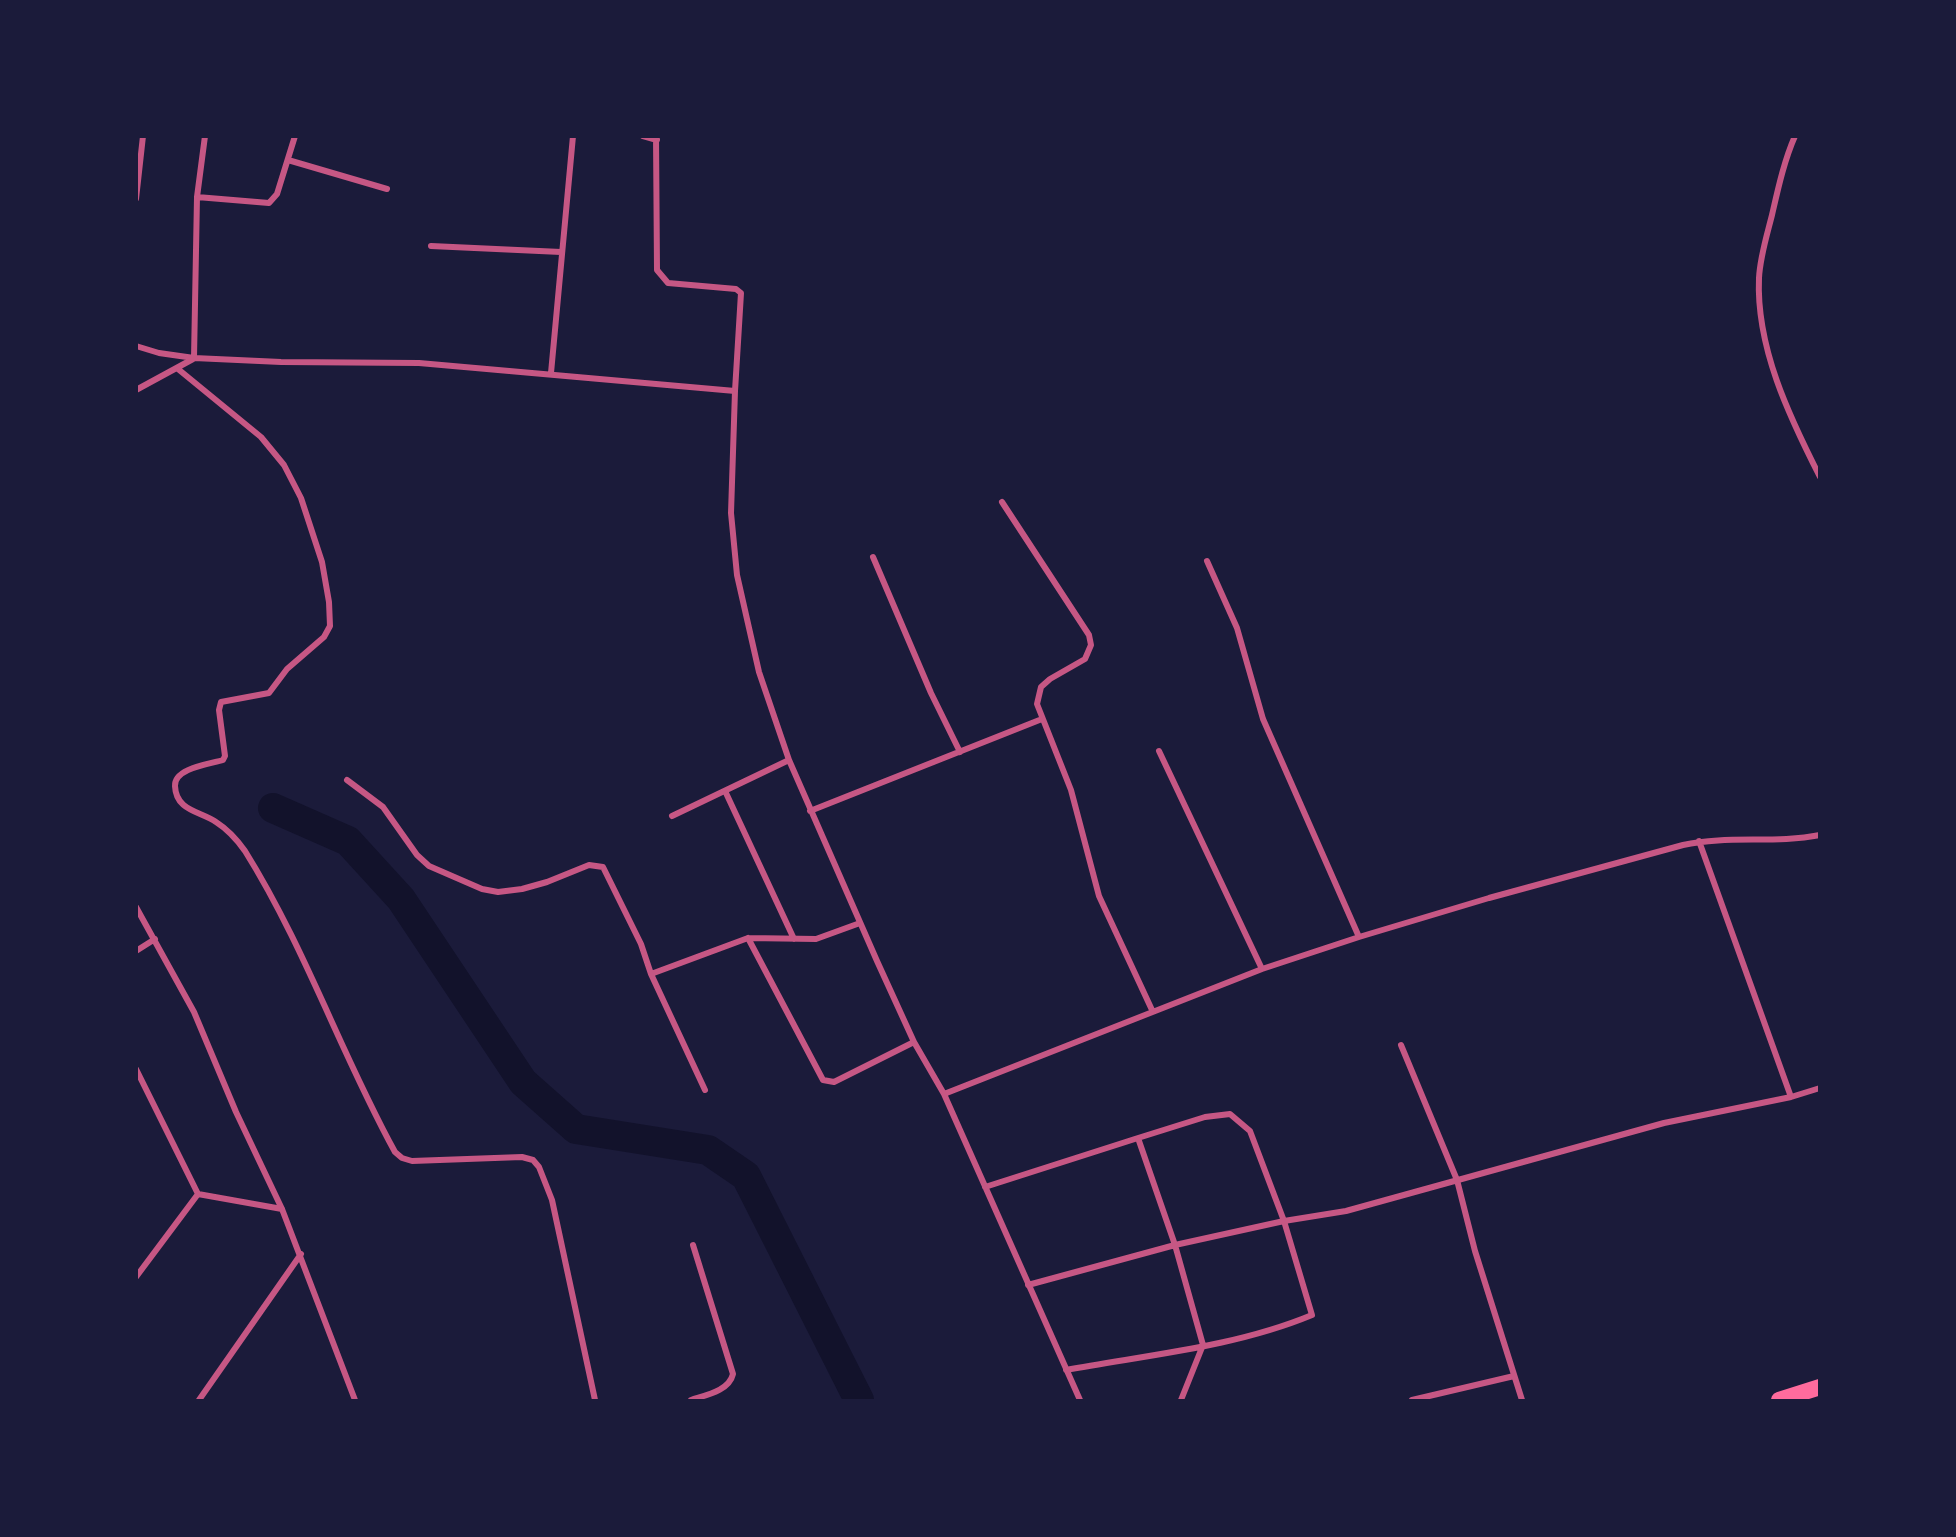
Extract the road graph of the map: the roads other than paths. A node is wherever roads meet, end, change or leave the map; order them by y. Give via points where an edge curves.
1 (143, 136) edge
2 (205, 136) edge
3 (295, 136) edge
4 (573, 136) edge
5 (643, 136) edge
6 (1795, 136) edge
7 (656, 138) edge
8 (288, 160) junction
9 (387, 189) dead end
10 (197, 197) junction
11 (136, 199) edge
12 (431, 246) dead end
13 (561, 252) junction
14 (136, 345) edge
15 (194, 358) junction
16 (177, 369) junction
17 (551, 373) junction
18 (136, 390) edge
19 (735, 391) junction
20 (1820, 477) edge
21 (1002, 502) dead end
22 (873, 557) dead end
23 (1207, 561) dead end
24 (1042, 719) junction
25 (1159, 751) dead end
26 (960, 752) junction
27 (789, 760) junction
28 (347, 780) dead end
29 (726, 793) junction
30 (810, 811) junction
31 (672, 816) dead end
32 (1820, 835) edge
33 (1699, 841) junction
34 (136, 907) edge
35 (860, 923) junction
36 (1359, 937) junction
37 (748, 938) junction
38 (155, 939) junction
39 (794, 939) junction
40 (136, 951) edge
41 (1262, 969) junction
42 (651, 974) junction
43 (1152, 1010) junction
44 (914, 1042) junction
45 (1401, 1045) dead end
46 (136, 1069) edge
47 (1820, 1088) edge
48 (705, 1090) dead end
49 (944, 1094) junction
50 (1791, 1097) junction
51 (1138, 1138) junction
52 (1457, 1181) junction
53 (985, 1187) junction
54 (198, 1194) junction
55 (282, 1209) junction
56 (1284, 1221) junction
57 (693, 1245) dead end
58 (1175, 1245) junction
59 (302, 1254) junction
60 (136, 1277) edge
61 (1028, 1285) junction
62 (1203, 1345) junction
63 (1066, 1370) junction
64 (1514, 1376) junction
65 (1820, 1387) edge
66 (199, 1401) edge
67 (355, 1401) edge
68 (596, 1401) edge
69 (691, 1401) edge
70 (1080, 1401) edge
71 (1181, 1401) edge
72 (1412, 1401) edge
73 (1522, 1401) edge
74 (1779, 1401) edge

1 - 11 street
2 - 10 street
3 - 8 street
4 - 13 street
5 - 7 street
6 - 20 street via 1782,171 1764,251 1759,299 1761,323 1779,384
7 - 19 street via 657,270 668,284 736,289 741,293
8 - 9 street
8 - 10 street via 277,194 269,203
10 - 15 street
12 - 13 street
13 - 17 street
14 - 15 street
15 - 16 street
15 - 17 street via 419,363
16 - 18 street
16 - 68 street via 261,437 284,465 301,498 322,562 330,614 330,626 324,637 287,669 269,693 221,702 225,756 176,777 178,800 220,825 249,857 288,924 395,1152 412,1161 522,1157 533,1160 538,1167 552,1200
17 - 19 street
19 - 27 street via 731,513 737,575 759,672
21 - 24 street via 1089,635 1091,645 1086,659 1041,687 1037,704
22 - 26 street
23 - 36 street via 1237,628 1263,718
24 - 26 street
24 - 43 street via 1071,790 1100,896
25 - 41 street
26 - 30 street
27 - 29 street
27 - 30 street
28 - 42 street via 382,807 429,866 482,889 522,889 589,865 603,867 641,944
29 - 31 street
29 - 39 street
30 - 35 street
32 - 33 street
33 - 36 street
33 - 50 street
34 - 38 street
35 - 39 street via 816,939
35 - 44 street
36 - 41 street
37 - 39 street
37 - 42 street
37 - 44 street via 823,1080 834,1082
38 - 40 street
38 - 55 street via 194,1012
41 - 43 street
42 - 48 street
43 - 49 street
44 - 49 street
45 - 52 street
46 - 54 street
47 - 50 street
49 - 53 street
50 - 52 street via 1664,1123
51 - 53 street
51 - 56 street via 1205,1117 1230,1114 1250,1131
51 - 58 street
52 - 56 street via 1346,1211
52 - 64 street
53 - 61 street
54 - 55 street
54 - 60 street
55 - 59 street
56 - 58 street
56 - 62 street via 1312,1315 1283,1327
57 - 69 street via 733,1374 726,1386
58 - 61 street
58 - 62 street
59 - 66 street
59 - 67 street
61 - 63 street
62 - 63 street
62 - 71 street
63 - 70 street
64 - 72 street
64 - 73 street
65 - 74 highway

